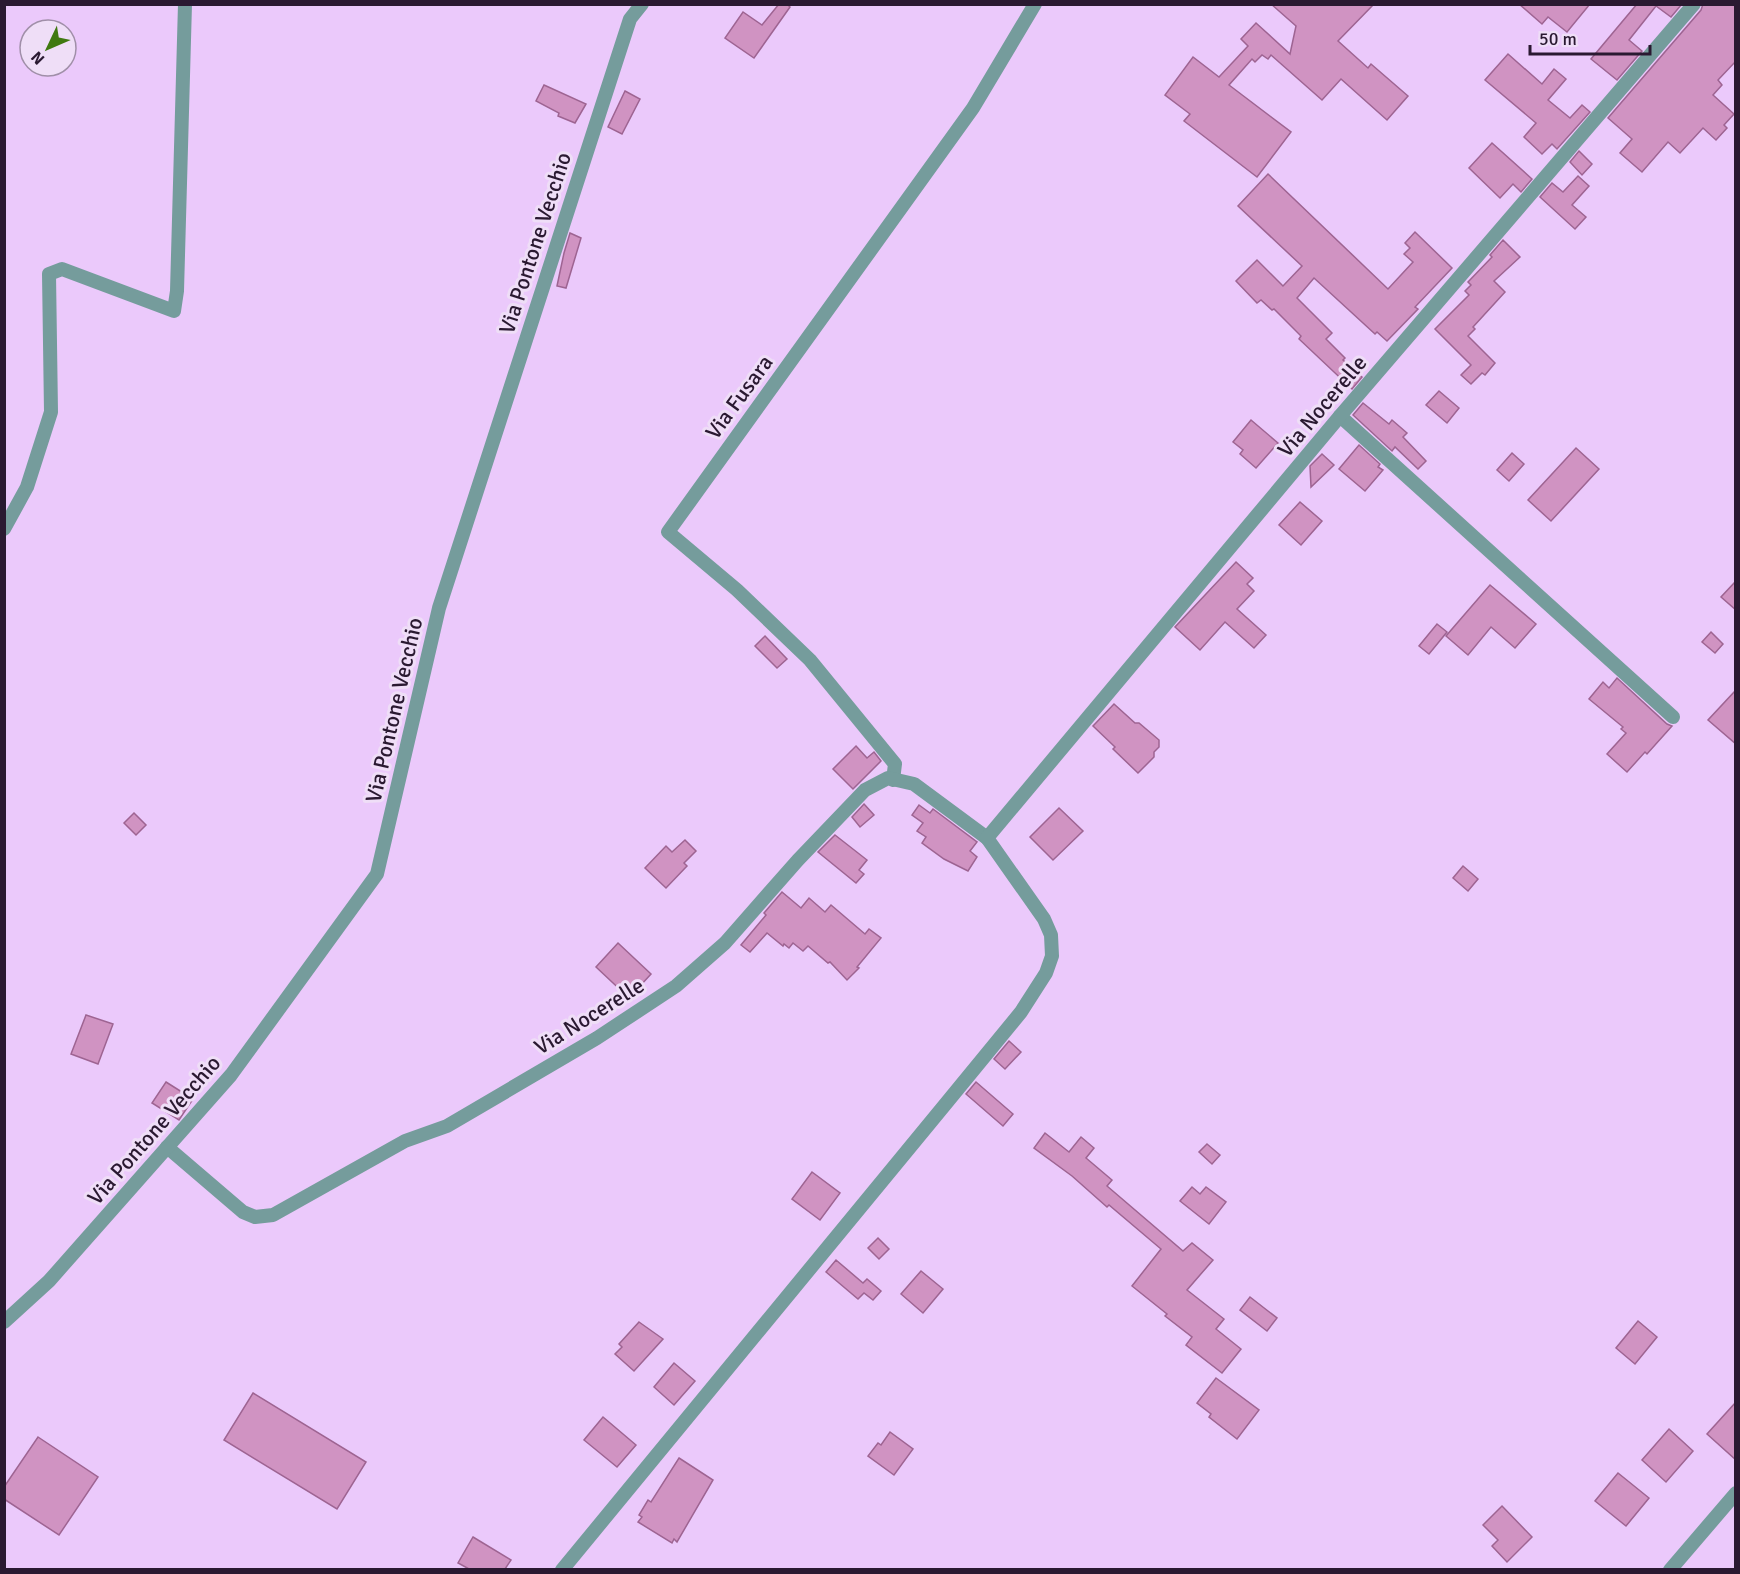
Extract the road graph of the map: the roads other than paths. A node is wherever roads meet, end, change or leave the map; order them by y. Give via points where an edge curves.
1 (185, 4) edge
2 (642, 4) edge
3 (1035, 4) edge
4 (1694, 4) edge
5 (1340, 416) junction
6 (4, 529) edge
7 (1673, 717) dead end
8 (893, 780) junction
9 (987, 838) junction
10 (167, 1147) junction
11 (4, 1322) edge
12 (1736, 1493) edge
13 (562, 1569) edge
14 (1670, 1569) edge

1 - 6 street via 174,311 62,269 49,274 51,412 27,487
2 - 10 street, Via Pontone Vecchio via 630,19 439,608 376,874 231,1075
3 - 8 street, Via Fusara via 973,108 668,532 737,590 810,660 895,764
4 - 5 street, Via Nocerelle
5 - 7 street
5 - 9 street, Via Nocerelle
8 - 9 street via 914,784
8 - 10 street, Via Nocerelle via 888,778 865,790 725,943 676,986 597,1038 447,1126 405,1141 273,1215 255,1217 243,1212
9 - 13 street via 1051,935 1052,956 1046,973 1013,1021 870,1198
10 - 11 street, Via Pontone Vecchio via 49,1281
12 - 14 street

